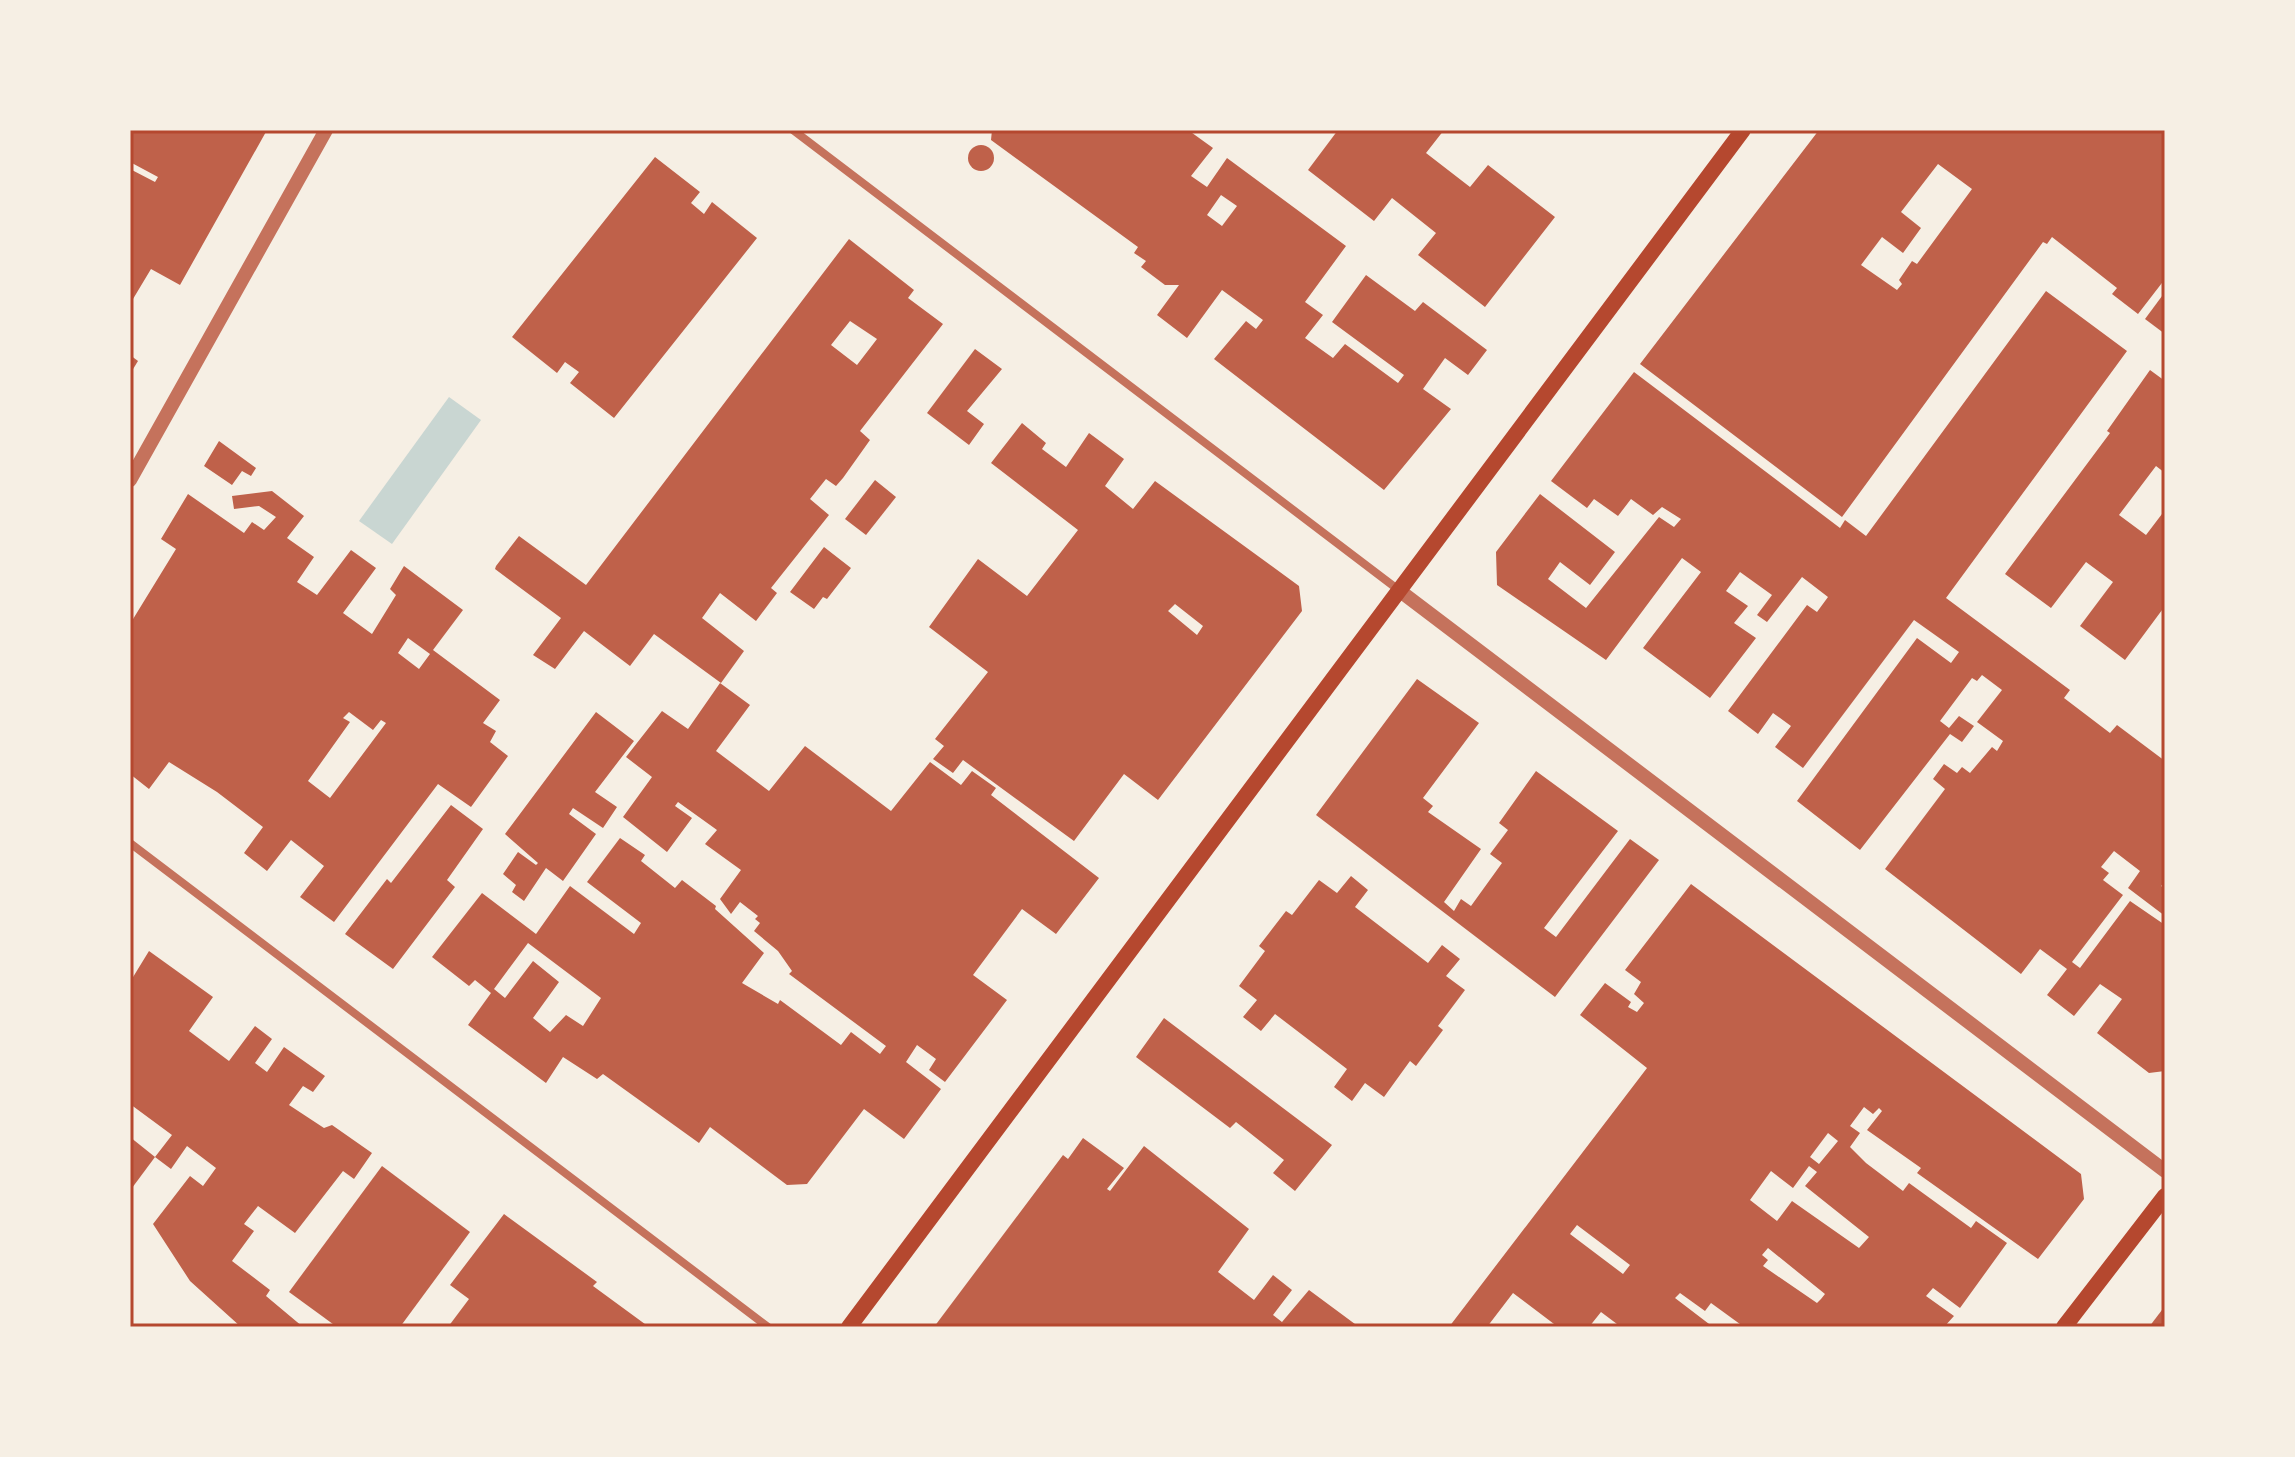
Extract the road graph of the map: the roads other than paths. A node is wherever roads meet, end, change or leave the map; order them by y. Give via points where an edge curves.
1 (326, 130) edge
2 (793, 130) edge
3 (1743, 130) edge
4 (130, 480) edge
5 (1400, 591) junction
6 (130, 843) edge
7 (2165, 1171) edge
8 (2165, 1196) edge
9 (768, 1327) edge
10 (849, 1327) edge
11 (2064, 1327) edge

1 - 4 street
2 - 5 street
3 - 5 main road
5 - 7 street
5 - 10 main road
6 - 9 street
8 - 11 main road

